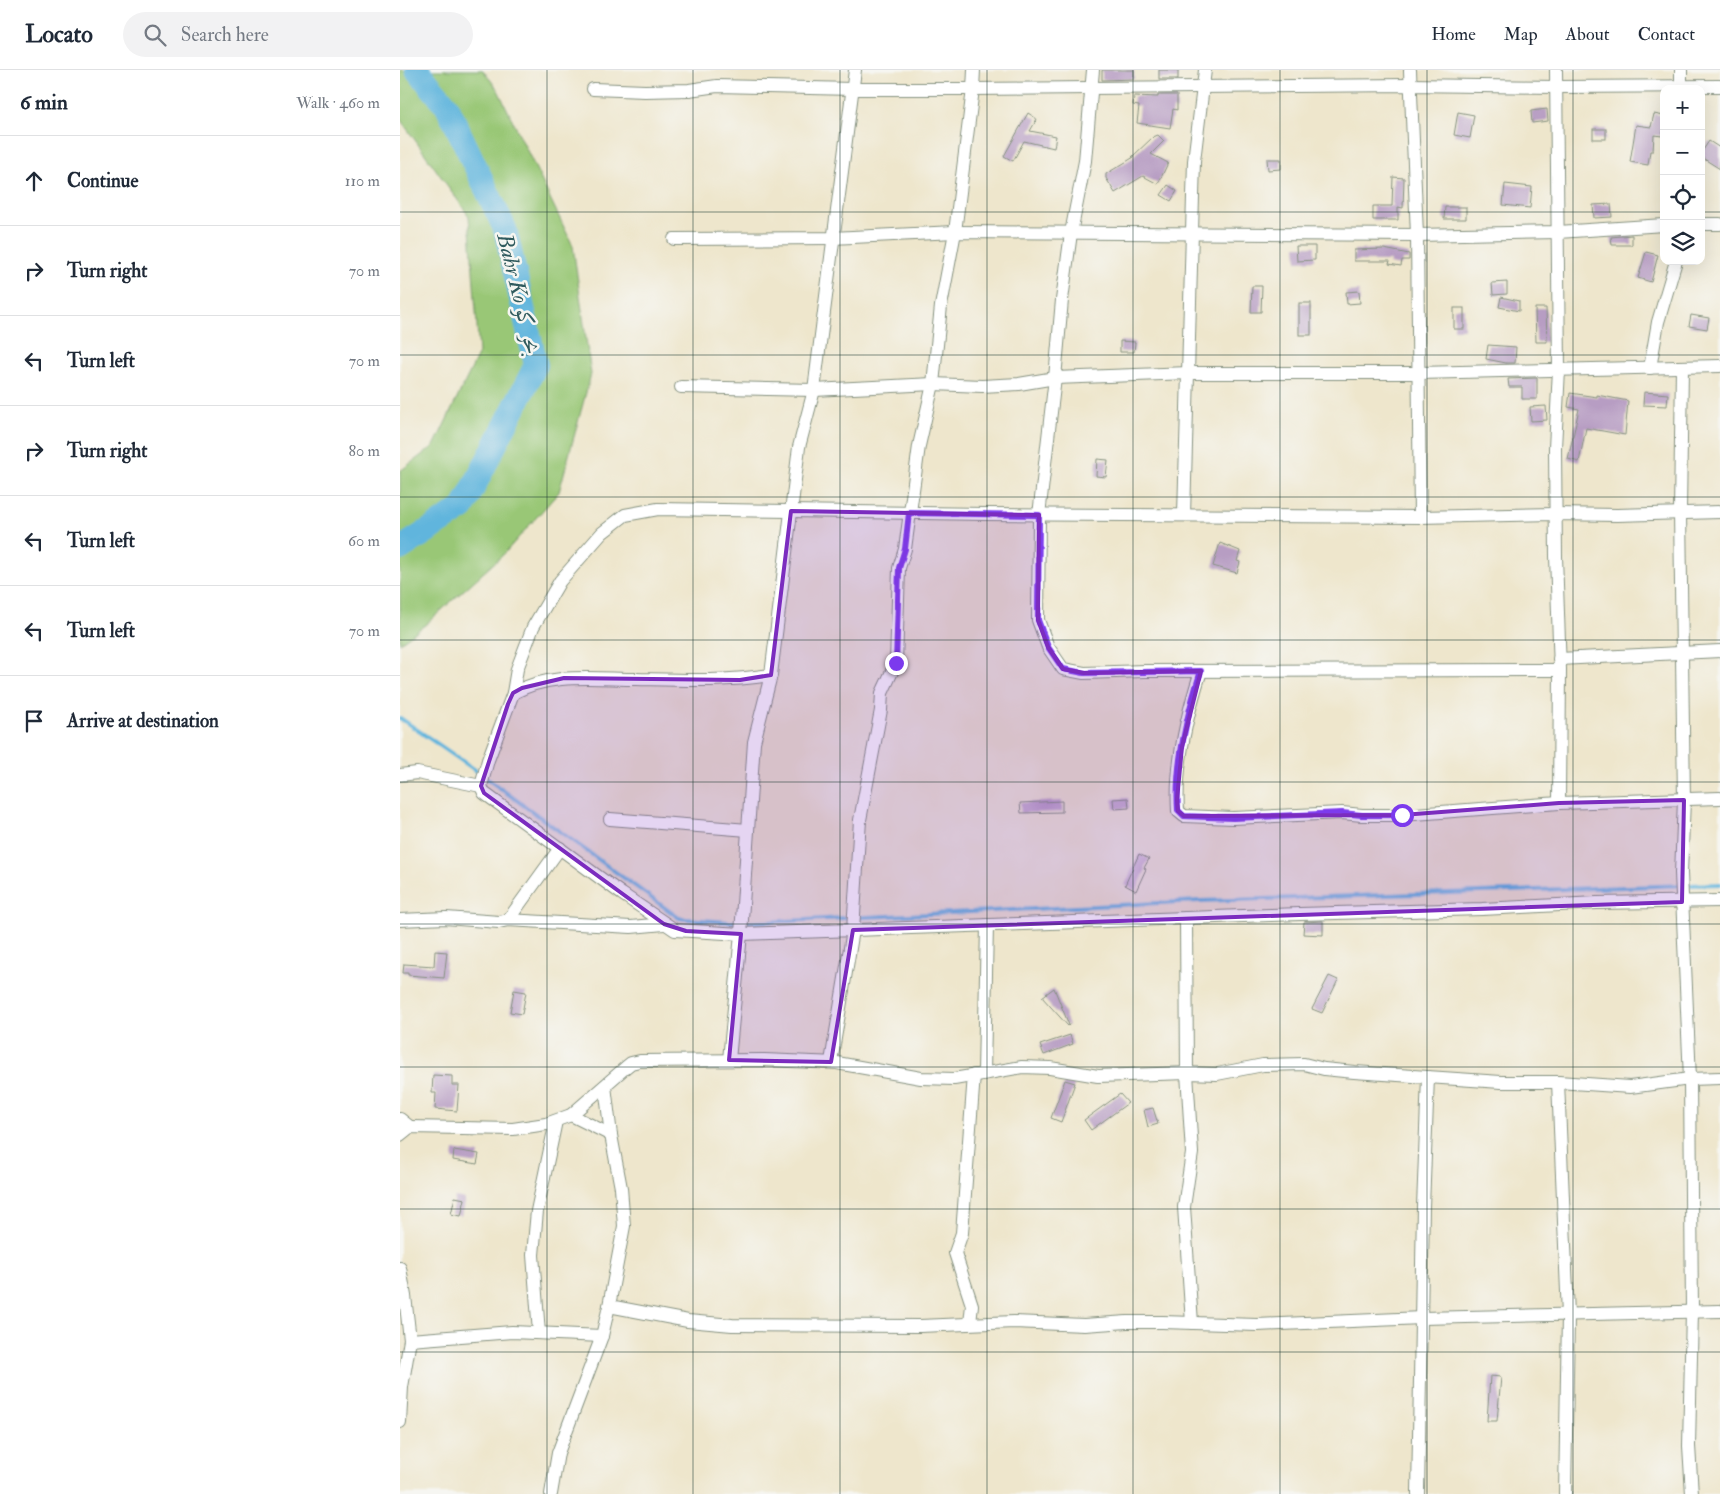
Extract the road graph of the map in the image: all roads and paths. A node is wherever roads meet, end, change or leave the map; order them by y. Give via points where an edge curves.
1 (855, 70) edge
2 (974, 70) edge
3 (1093, 70) edge
4 (1205, 70) edge
5 (1410, 70) edge
6 (1556, 70) edge
7 (1681, 70) edge
8 (1409, 84) junction
9 (1681, 85) edge
10 (1720, 86) edge
11 (1203, 87) junction
12 (1557, 87) junction
13 (1705, 87) edge
14 (1091, 88) junction
15 (1660, 88) edge
16 (593, 89) dead end
17 (852, 89) junction
18 (973, 90) junction
19 (1705, 224) edge
20 (1720, 224) edge
21 (1660, 225) edge
22 (954, 232) junction
23 (1558, 232) junction
24 (1071, 233) junction
25 (1191, 234) junction
26 (1417, 235) junction
27 (832, 238) junction
28 (674, 239) dead end
29 (1675, 265) edge
30 (1720, 366) edge
31 (1682, 367) junction
32 (1650, 368) junction
33 (1559, 369) junction
34 (1189, 373) junction
35 (1419, 373) junction
36 (1055, 378) junction
37 (933, 384) junction
38 (681, 387) dead end
39 (814, 390) junction
40 (791, 511) junction
41 (1680, 512) junction
42 (1720, 512) edge
43 (909, 513) junction
44 (1555, 514) junction
45 (1039, 515) junction
46 (1184, 515) junction
47 (1420, 517) junction
48 (1720, 651) edge
49 (1682, 653) junction
50 (1560, 664) junction
51 (1201, 671) junction
52 (771, 675) junction
53 (513, 693) junction
54 (400, 775) edge
55 (482, 779) junction
56 (1720, 798) edge
57 (1684, 800) junction
58 (1559, 803) junction
59 (610, 819) dead end
60 (748, 830) junction
61 (560, 848) junction
62 (1720, 901) edge
63 (1682, 902) junction
64 (1186, 918) junction
65 (400, 920) edge
66 (508, 920) junction
67 (664, 924) junction
68 (987, 925) junction
69 (853, 930) junction
70 (741, 934) junction
71 (729, 1060) junction
72 (831, 1062) junction
73 (1187, 1073) junction
74 (979, 1074) junction
75 (1428, 1077) junction
76 (1690, 1078) junction
77 (1720, 1078) edge
78 (1558, 1082) junction
79 (605, 1086) junction
80 (571, 1115) junction
81 (556, 1121) junction
82 (403, 1127) edge
83 (611, 1135) junction
84 (400, 1268) edge
85 (609, 1306) junction
86 (1720, 1311) edge
87 (1692, 1312) junction
88 (1568, 1315) junction
89 (1422, 1318) junction
90 (1192, 1322) junction
91 (970, 1323) junction
92 (540, 1333) junction
93 (602, 1336) junction
94 (410, 1340) junction
95 (400, 1422) edge
96 (551, 1494) edge
97 (1418, 1494) edge
98 (1565, 1494) edge
99 (1692, 1494) edge

1 - 17 street
2 - 18 street
3 - 14 street
4 - 11 street
5 - 8 street
6 - 12 street
7 - 9 street
8 - 11 street
8 - 12 street
8 - 26 street
10 - 13 street
11 - 14 street
11 - 25 street via 1194,161
12 - 15 street
12 - 23 street
14 - 18 street
14 - 24 street via 1085,161
16 - 17 street via 645,92 717,86
17 - 18 street
17 - 27 street
18 - 22 street
19 - 20 street
21 - 23 street
22 - 24 street
22 - 27 street
22 - 37 street via 941,306
23 - 26 street
23 - 33 street
24 - 25 street
24 - 36 street
25 - 26 street
25 - 34 street
26 - 35 street
27 - 28 street
27 - 39 street
29 - 32 street via 1658,322
30 - 31 street
31 - 32 street
31 - 41 street
32 - 33 street
33 - 35 street
33 - 44 street
34 - 35 street
34 - 36 street
34 - 46 street
35 - 47 street
36 - 37 street via 982,386
36 - 45 street
37 - 39 street
37 - 43 street
38 - 39 street
39 - 40 street via 799,447
40 - 43 street
40 - 52 street
40 - 53 street via 658,509 624,515 602,533 560,581 533,628 517,669
41 - 42 street
41 - 44 street
41 - 49 street
43 - 45 street
43 - 69 street via 905,549 899,568 896,663 882,693 860,820
44 - 47 street
44 - 50 street
45 - 46 street
45 - 51 street via 1038,620 1048,647 1063,669 1084,673
46 - 47 street
48 - 49 street
49 - 50 street
49 - 57 street
50 - 51 street
50 - 58 street
51 - 58 street via 1186,718 1182,747 1177,800 1178,810 1184,816 1402,815
52 - 53 street via 740,680 564,678 533,684
52 - 60 street via 754,742
53 - 55 street
54 - 55 street via 417,773
55 - 61 street via 484,793
56 - 57 street
57 - 58 street
57 - 63 street
59 - 60 street
60 - 70 street
61 - 66 street
61 - 67 street
62 - 63 street
63 - 64 street
63 - 76 street
64 - 68 street
64 - 73 street
65 - 66 street
66 - 67 street via 631,927
67 - 70 street via 675,930
68 - 69 street
68 - 74 street
69 - 70 street
69 - 72 street
70 - 71 street
71 - 72 street
71 - 79 street via 640,1061 626,1067
72 - 74 street via 921,1078 954,1079
73 - 74 street via 1098,1076 1022,1067
73 - 75 street via 1217,1074 1263,1065 1304,1064
73 - 90 street via 1192,1153 1184,1207
74 - 91 street via 962,1234 955,1253 972,1305
75 - 78 street
75 - 89 street
76 - 77 street
76 - 78 street via 1630,1086
76 - 87 street
78 - 88 street
79 - 80 street
79 - 83 street
80 - 81 street
80 - 83 street
81 - 82 street via 513,1129
81 - 92 street via 537,1211 533,1254
83 - 85 street via 624,1226
84 - 94 street
85 - 91 street via 732,1326
85 - 93 street
86 - 87 street
87 - 88 street
87 - 99 street via 1689,1446
88 - 89 street
88 - 98 street
89 - 90 street via 1257,1325
89 - 97 street
90 - 91 street via 1084,1325
92 - 93 street
92 - 94 street via 472,1334
93 - 96 street via 558,1454
94 - 95 street

